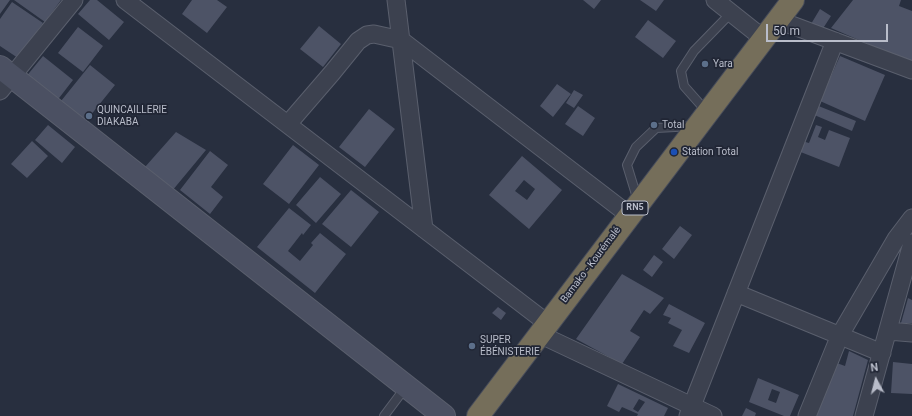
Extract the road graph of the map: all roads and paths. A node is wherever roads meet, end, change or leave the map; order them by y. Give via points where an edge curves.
1 (74, 0) edge
2 (125, 0) edge
3 (396, 0) edge
4 (715, 0) edge
5 (793, 0) edge
6 (731, 13) junction
7 (778, 20) junction
8 (764, 38) junction
9 (401, 40) junction
10 (835, 41) junction
11 (912, 70) edge
12 (4, 78) edge
13 (703, 119) junction
14 (288, 124) junction
15 (634, 209) junction
16 (912, 218) edge
17 (424, 229) junction
18 (912, 243) edge
19 (736, 293) junction
20 (543, 329) junction
21 (888, 331) junction
22 (912, 333) edge
23 (840, 335) junction
24 (882, 353) junction
25 (406, 386) junction
26 (690, 411) edge
27 (384, 416) edge
28 (444, 416) edge
29 (478, 416) edge
30 (713, 416) edge
31 (807, 416) edge
32 (864, 416) edge

1 - 12 street
2 - 14 street
3 - 9 street
4 - 6 street
5 - 7 highway, Bamako - Kourémalé / RN5
6 - 8 street
6 - 13 lane via 694,51 681,71 684,86
7 - 8 highway, Bamako - Kourémalé / RN5
7 - 10 street
8 - 13 highway, Bamako - Kourémalé / RN5
9 - 14 street via 374,34 366,35 358,41
9 - 15 street
9 - 17 street
10 - 11 street
10 - 19 street
12 - 25 street
13 - 15 highway, Bamako - Kourémalé / RN5
13 - 15 lane via 656,128 636,147 627,165
14 - 17 street
15 - 20 highway, Bamako - Kourémalé / RN5
16 - 23 street via 896,239
17 - 20 street
18 - 21 street
19 - 23 street
19 - 26 street
20 - 26 street
20 - 29 highway, Bamako - Kourémalé / RN5
21 - 22 street
21 - 24 street
23 - 24 street
23 - 31 street
24 - 32 street
25 - 27 lane
25 - 28 street
26 - 30 street

